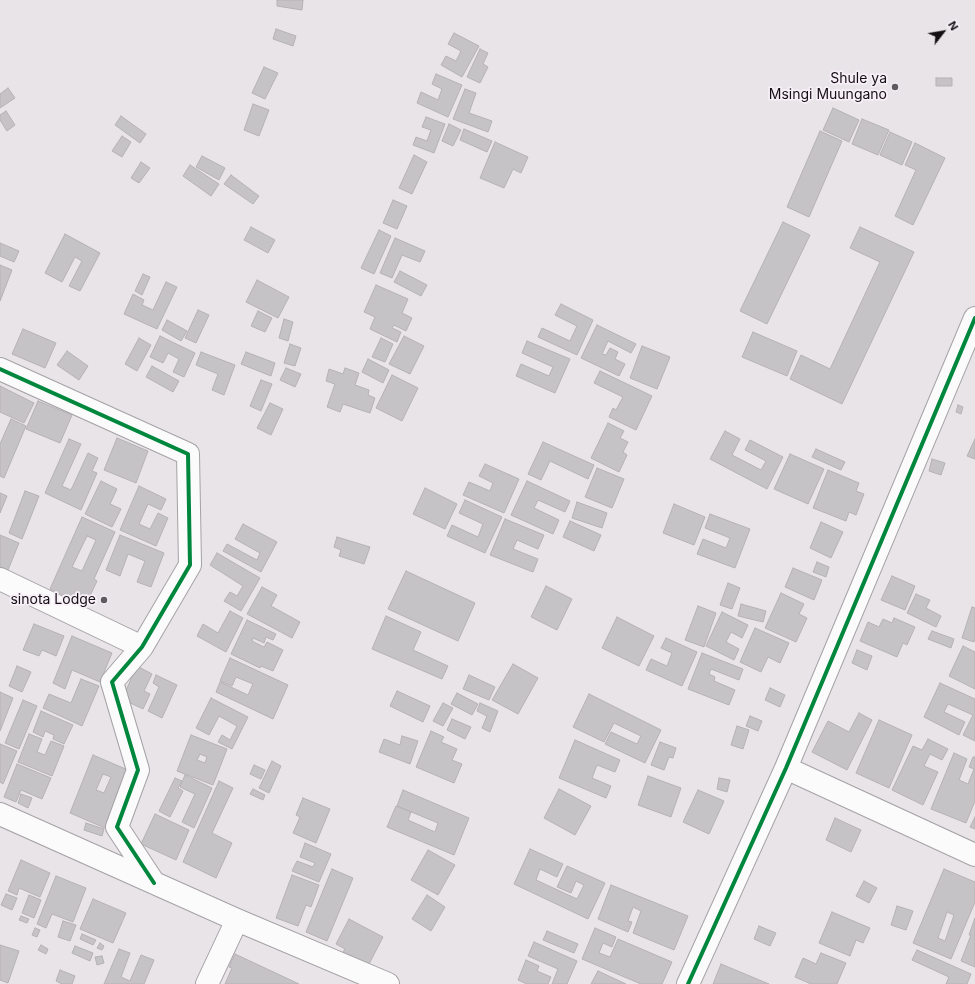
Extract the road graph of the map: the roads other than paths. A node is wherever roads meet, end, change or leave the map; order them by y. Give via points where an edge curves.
1 (973, 326) edge
2 (0, 369) edge
3 (0, 579) edge
4 (142, 647) junction
5 (786, 768) junction
6 (0, 814) edge
7 (975, 855) edge
8 (154, 883) junction
9 (237, 920) junction
10 (206, 984) edge
11 (388, 984) edge
12 (688, 984) edge

1 - 5 street
2 - 4 street via 188,454 190,565
3 - 4 street
4 - 8 street via 112,682 138,770 117,827
5 - 7 street
5 - 12 street
6 - 8 street
8 - 9 street
9 - 10 street
9 - 11 street

